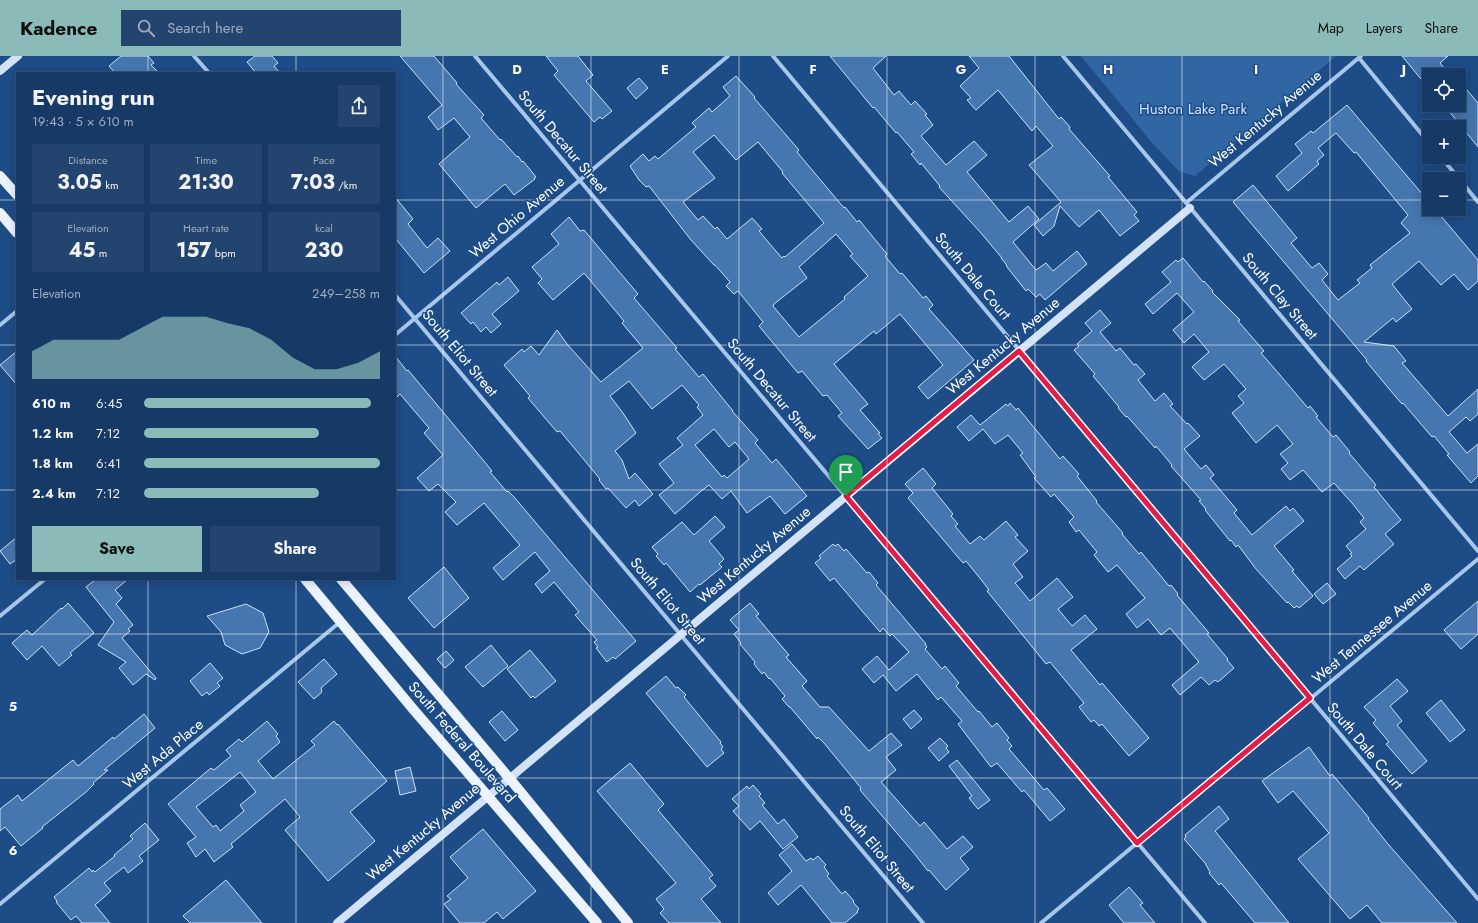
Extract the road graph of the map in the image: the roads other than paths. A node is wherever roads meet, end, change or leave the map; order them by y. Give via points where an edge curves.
1 (18, 56) edge
2 (194, 56) edge
3 (475, 56) edge
4 (728, 56) edge
5 (773, 56) edge
6 (1063, 56) edge
7 (1360, 57) edge
8 (0, 71) edge
9 (208, 72) edge
10 (1422, 133) edge
11 (1447, 164) edge
12 (0, 176) edge
13 (580, 180) junction
14 (16, 194) edge
15 (1478, 202) edge
16 (1188, 205) junction
17 (0, 213) edge
18 (16, 232) edge
19 (396, 296) edge
20 (16, 312) edge
21 (415, 319) junction
22 (0, 325) edge
23 (396, 334) edge
24 (1019, 351) junction
25 (846, 496) junction
26 (1478, 551) edge
27 (1478, 559) edge
28 (44, 580) edge
29 (306, 580) edge
30 (342, 580) edge
31 (0, 616) edge
32 (340, 621) junction
33 (681, 635) junction
34 (1310, 698) junction
35 (510, 778) junction
36 (489, 796) junction
37 (1137, 843) junction
38 (1478, 899) edge
39 (0, 904) edge
40 (337, 923) edge
41 (597, 923) edge
42 (628, 923) edge
43 (923, 923) edge
44 (1041, 923) edge
45 (1205, 923) edge

1 - 8 street
2 - 9 street
3 - 13 street, South Decatur Street
4 - 13 street, West Ohio Avenue
5 - 24 street, South Dale Court
6 - 16 street, South Clay Street
7 - 10 street
7 - 16 street, West Kentucky Avenue
11 - 15 street
12 - 14 main road
13 - 21 street, West Ohio Avenue
13 - 25 street, South Decatur Street
16 - 24 street, West Kentucky Avenue
16 - 26 street, South Clay Street
17 - 18 main road
19 - 21 street, South Eliot Street
20 - 22 street
21 - 23 street, West Ohio Avenue
21 - 33 street, South Eliot Street
24 - 25 street, West Kentucky Avenue
24 - 34 street, South Dale Court
25 - 33 street, West Kentucky Avenue
25 - 37 street, South Decatur Street
27 - 34 street, West Tennessee Avenue
28 - 31 street
29 - 32 main road, South Federal Boulevard
30 - 35 main road, South Federal Boulevard
32 - 36 main road, South Federal Boulevard
32 - 39 street, West Ada Place
33 - 35 street, West Kentucky Avenue
33 - 43 street, South Eliot Street
34 - 37 street, West Tennessee Avenue
34 - 38 street, South Dale Court
35 - 36 street, West Kentucky Avenue
35 - 42 main road, South Federal Boulevard
36 - 40 street, West Kentucky Avenue
36 - 41 main road, South Federal Boulevard
37 - 44 street, West Tennessee Avenue
37 - 45 street, South Decatur Street

